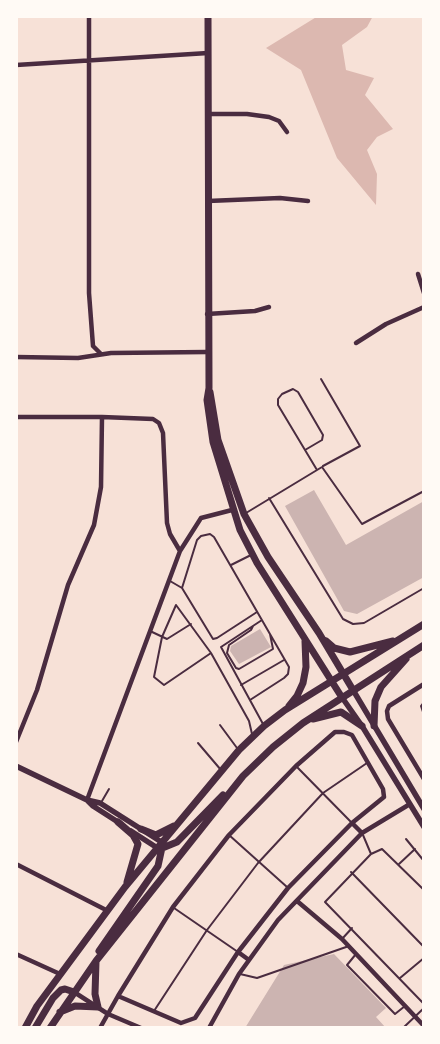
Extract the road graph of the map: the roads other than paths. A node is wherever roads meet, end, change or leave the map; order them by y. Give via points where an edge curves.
1 (89, 16) edge
2 (208, 16) edge
3 (208, 53) junction
4 (90, 60) junction
5 (16, 64) edge
6 (208, 114) junction
7 (287, 132) dead end
8 (208, 200) junction
9 (308, 201) dead end
10 (418, 274) dead end
11 (424, 294) edge
12 (269, 307) dead end
13 (424, 307) edge
14 (207, 314) junction
15 (356, 343) dead end
16 (207, 352) junction
17 (101, 354) junction
18 (16, 358) edge
19 (321, 379) dead end
20 (209, 388) junction
21 (16, 417) edge
22 (102, 417) junction
23 (304, 450) junction
24 (322, 467) junction
25 (317, 470) junction
26 (424, 491) edge
27 (269, 498) junction
28 (232, 510) junction
29 (244, 514) junction
30 (180, 551) junction
31 (252, 554) junction
32 (231, 565) junction
33 (169, 580) junction
34 (182, 588) junction
35 (424, 588) edge
36 (257, 612) junction
37 (262, 620) junction
38 (191, 624) junction
39 (424, 624) edge
40 (253, 626) junction
41 (150, 631) junction
42 (319, 633) junction
43 (270, 634) junction
44 (162, 637) junction
45 (402, 638) junction
46 (305, 640) junction
47 (424, 645) edge
48 (211, 653) junction
49 (411, 653) junction
50 (284, 660) junction
51 (344, 674) junction
52 (332, 682) junction
53 (424, 684) edge
54 (241, 685) junction
55 (353, 690) junction
56 (341, 696) junction
57 (250, 700) junction
58 (424, 702) edge
59 (286, 710) junction
60 (424, 716) edge
61 (303, 723) junction
62 (220, 725) dead end
63 (264, 726) junction
64 (362, 726) junction
65 (374, 726) junction
66 (253, 737) junction
67 (16, 742) edge
68 (198, 743) dead end
69 (239, 750) junction
70 (368, 763) junction
71 (16, 766) edge
72 (296, 766) junction
73 (221, 770) junction
74 (243, 776) junction
75 (424, 779) edge
76 (109, 789) dead end
77 (323, 793) junction
78 (88, 800) junction
79 (100, 803) junction
80 (410, 804) junction
81 (424, 809) edge
82 (118, 822) junction
83 (181, 822) junction
84 (352, 823) junction
85 (424, 827) edge
86 (141, 829) junction
87 (362, 833) junction
88 (229, 835) junction
89 (406, 839) dead end
90 (162, 846) junction
91 (415, 849) junction
92 (371, 854) junction
93 (424, 861) edge
94 (258, 862) junction
95 (16, 864) edge
96 (399, 864) junction
97 (351, 872) junction
98 (125, 887) junction
99 (288, 888) junction
100 (424, 890) edge
101 (296, 901) junction
102 (173, 907) junction
103 (108, 911) junction
104 (352, 928) junction
105 (207, 930) junction
106 (342, 939) junction
107 (349, 946) junction
108 (424, 948) edge
109 (238, 952) junction
110 (16, 954) edge
111 (356, 954) junction
112 (424, 958) edge
113 (249, 960) junction
114 (96, 961) junction
115 (60, 974) junction
116 (239, 974) junction
117 (400, 978) junction
118 (73, 991) junction
119 (118, 996) junction
120 (424, 1004) edge
121 (405, 1006) junction
122 (98, 1007) junction
123 (424, 1008) edge
124 (154, 1011) junction
125 (60, 1012) junction
126 (108, 1014) junction
127 (414, 1016) junction
128 (424, 1026) edge
129 (26, 1028) edge
130 (35, 1028) edge
131 (50, 1028) edge
132 (100, 1028) edge
133 (141, 1028) edge
134 (209, 1028) edge
135 (403, 1028) edge

1 - 4 street
2 - 3 main road
3 - 4 street
3 - 6 main road
4 - 5 street
4 - 17 street via 90,293 93,346
6 - 7 street via 247,114 270,118 279,122
6 - 8 main road
8 - 9 street via 280,198
8 - 14 main road
10 - 11 street
12 - 14 street via 247,312
13 - 15 street via 386,324
14 - 16 main road
16 - 17 street
16 - 20 main road
17 - 18 street via 78,358
19 - 24 lane via 360,446
20 - 28 main road via 207,400 213,442
20 - 29 main road via 218,440
21 - 22 street
22 - 30 street via 159,422 163,433 167,523
22 - 67 street via 101,487 94,525 68,584 37,690
23 - 23 lane via 324,438 298,392 293,389 282,394 278,404
23 - 25 lane
24 - 25 lane
24 - 26 lane via 362,524
25 - 27 lane
27 - 29 lane
27 - 35 lane via 343,619 353,624 364,623
28 - 30 street via 201,518
28 - 31 main road
29 - 42 main road via 258,541
30 - 33 street
31 - 32 lane
31 - 46 main road
32 - 34 lane via 214,537 210,534 200,536
32 - 36 lane
33 - 34 lane
33 - 41 street
34 - 36 lane via 213,639
36 - 37 lane
37 - 40 lane
37 - 43 lane
38 - 44 lane via 169,638
38 - 44 lane via 176,606
38 - 48 lane
39 - 45 main road
40 - 43 lane via 229,645 227,653 238,669 273,649
40 - 54 lane via 220,647
41 - 44 lane
41 - 78 street
42 - 45 main road via 334,648 350,652
42 - 51 main road
43 - 50 lane
44 - 48 lane via 154,676 163,686
45 - 51 main road
46 - 52 main road
46 - 59 main road via 303,683
47 - 49 main road
48 - 66 lane via 249,721
49 - 55 main road
49 - 65 main road via 381,687 375,700
50 - 54 lane
50 - 57 lane via 289,667 288,674
51 - 52 main road
51 - 55 main road
52 - 56 main road
52 - 59 main road
53 - 75 street via 389,706 388,720
54 - 57 lane
55 - 56 main road
55 - 65 street
56 - 61 main road
56 - 64 street
57 - 63 lane
58 - 60 lane via 421,706
59 - 63 main road
61 - 64 main road via 341,712
61 - 74 main road
62 - 69 lane
63 - 66 main road
64 - 80 street
65 - 81 street
66 - 69 main road
68 - 73 lane
69 - 73 main road
70 - 72 street via 352,735 336,732
70 - 77 lane
70 - 84 street via 383,789 384,798
71 - 78 street
72 - 77 lane
72 - 88 street
73 - 83 main road
74 - 90 main road via 177,842
74 - 114 main road
76 - 79 lane
77 - 84 lane
77 - 94 lane
78 - 79 street
78 - 82 street
79 - 86 street
80 - 85 street
80 - 87 street
82 - 90 street
82 - 98 main road via 138,844
83 - 86 main road via 156,835
83 - 90 main road
84 - 87 street
84 - 99 street
86 - 90 street
87 - 92 lane
87 - 101 street
88 - 94 lane
88 - 102 street
89 - 91 lane
90 - 98 main road
90 - 118 main road via 158,866
91 - 93 lane
91 - 96 lane
92 - 96 lane via 382,849
92 - 97 lane
94 - 99 lane
94 - 105 lane
95 - 103 street
96 - 100 lane
97 - 104 lane via 325,902
97 - 108 lane
98 - 103 main road
99 - 109 street
101 - 106 street
101 - 113 street
102 - 105 lane
102 - 119 street
103 - 115 main road
104 - 106 lane
104 - 117 lane
105 - 109 lane
105 - 124 lane
106 - 107 street
107 - 111 street
107 - 116 lane via 257,978
109 - 113 street
109 - 124 street via 195,1018 181,1023
110 - 115 street
111 - 121 street
111 - 121 lane via 346,965 395,1014
112 - 117 lane
113 - 116 street
114 - 118 main road
114 - 122 main road
115 - 129 main road
116 - 134 street
117 - 120 lane
118 - 122 street
118 - 125 main road
118 - 130 main road via 61,990
119 - 124 street
119 - 126 street
121 - 127 street
122 - 125 main road via 74,1006
122 - 126 street
123 - 127 lane
125 - 131 main road
126 - 132 street
126 - 133 street
127 - 128 street
127 - 135 lane

